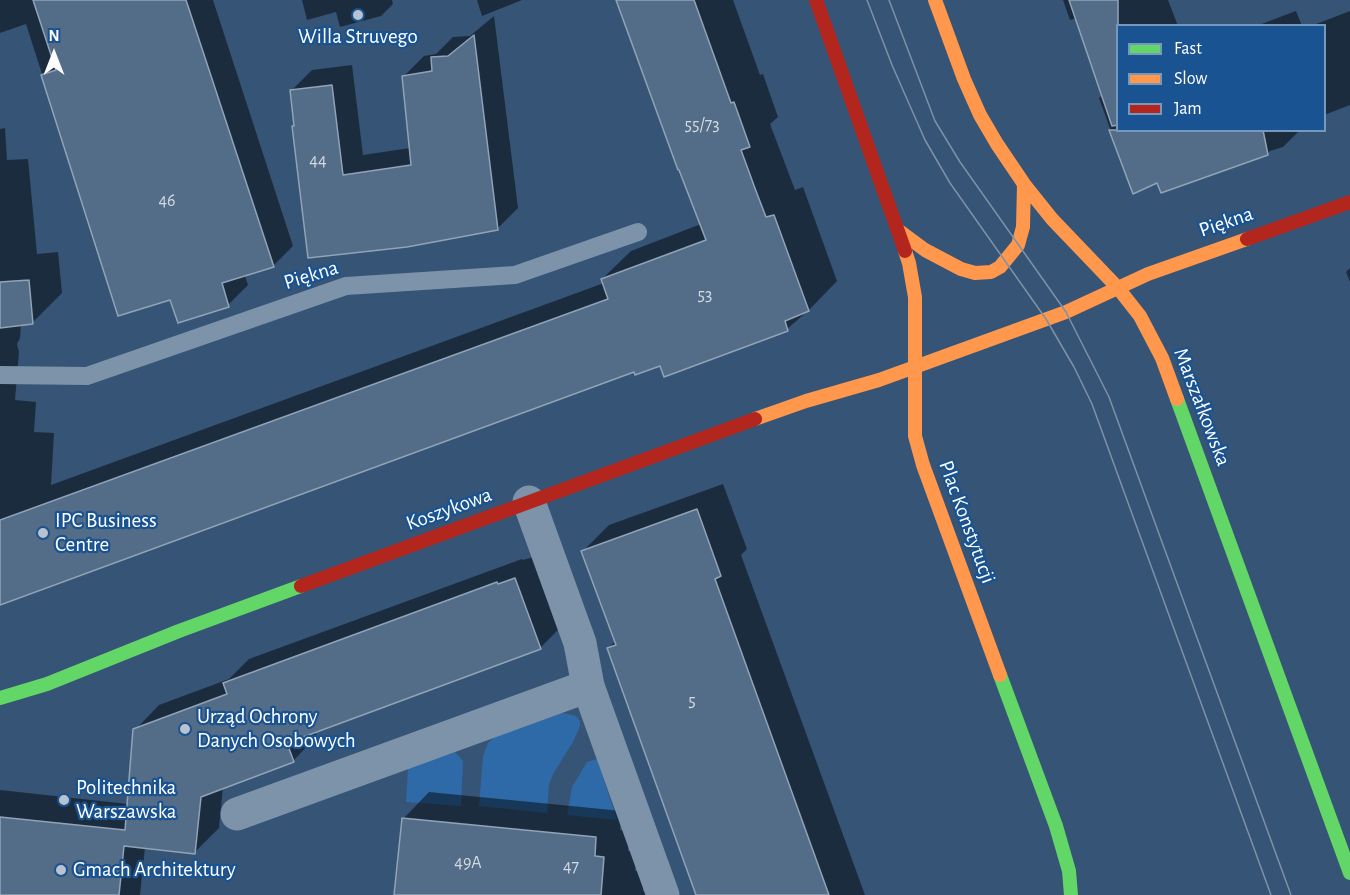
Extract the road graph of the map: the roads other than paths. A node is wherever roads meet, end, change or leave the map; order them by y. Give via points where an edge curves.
1 (816, 0) edge
2 (935, 0) edge
3 (1024, 184) junction
4 (1350, 202) edge
5 (898, 230) junction
6 (639, 232) dead end
7 (1119, 288) junction
8 (915, 367) junction
9 (0, 375) edge
10 (529, 502) junction
11 (588, 687) junction
12 (0, 698) edge
13 (237, 814) dead end
14 (1350, 873) edge
15 (663, 895) edge
16 (1071, 895) edge

1 - 5 main road
2 - 3 main road, Marszałkowska via 980,115
3 - 5 main road via 1023,227 1018,245 991,272 975,273 961,268
3 - 7 main road, Marszałkowska
4 - 7 main road, Piękna via 1148,274
5 - 8 main road via 915,297
6 - 9 lane, Piękna via 515,275 346,286 87,376
7 - 8 main road via 1066,312
7 - 14 main road, Marszałkowska via 1140,316 1170,375
8 - 10 main road, Koszykowa via 734,426
8 - 16 main road, Plac Konstytucji via 915,436 923,465 1056,826 1069,871
10 - 11 street via 580,643
10 - 12 main road, Koszykowa
11 - 13 street
11 - 15 street

